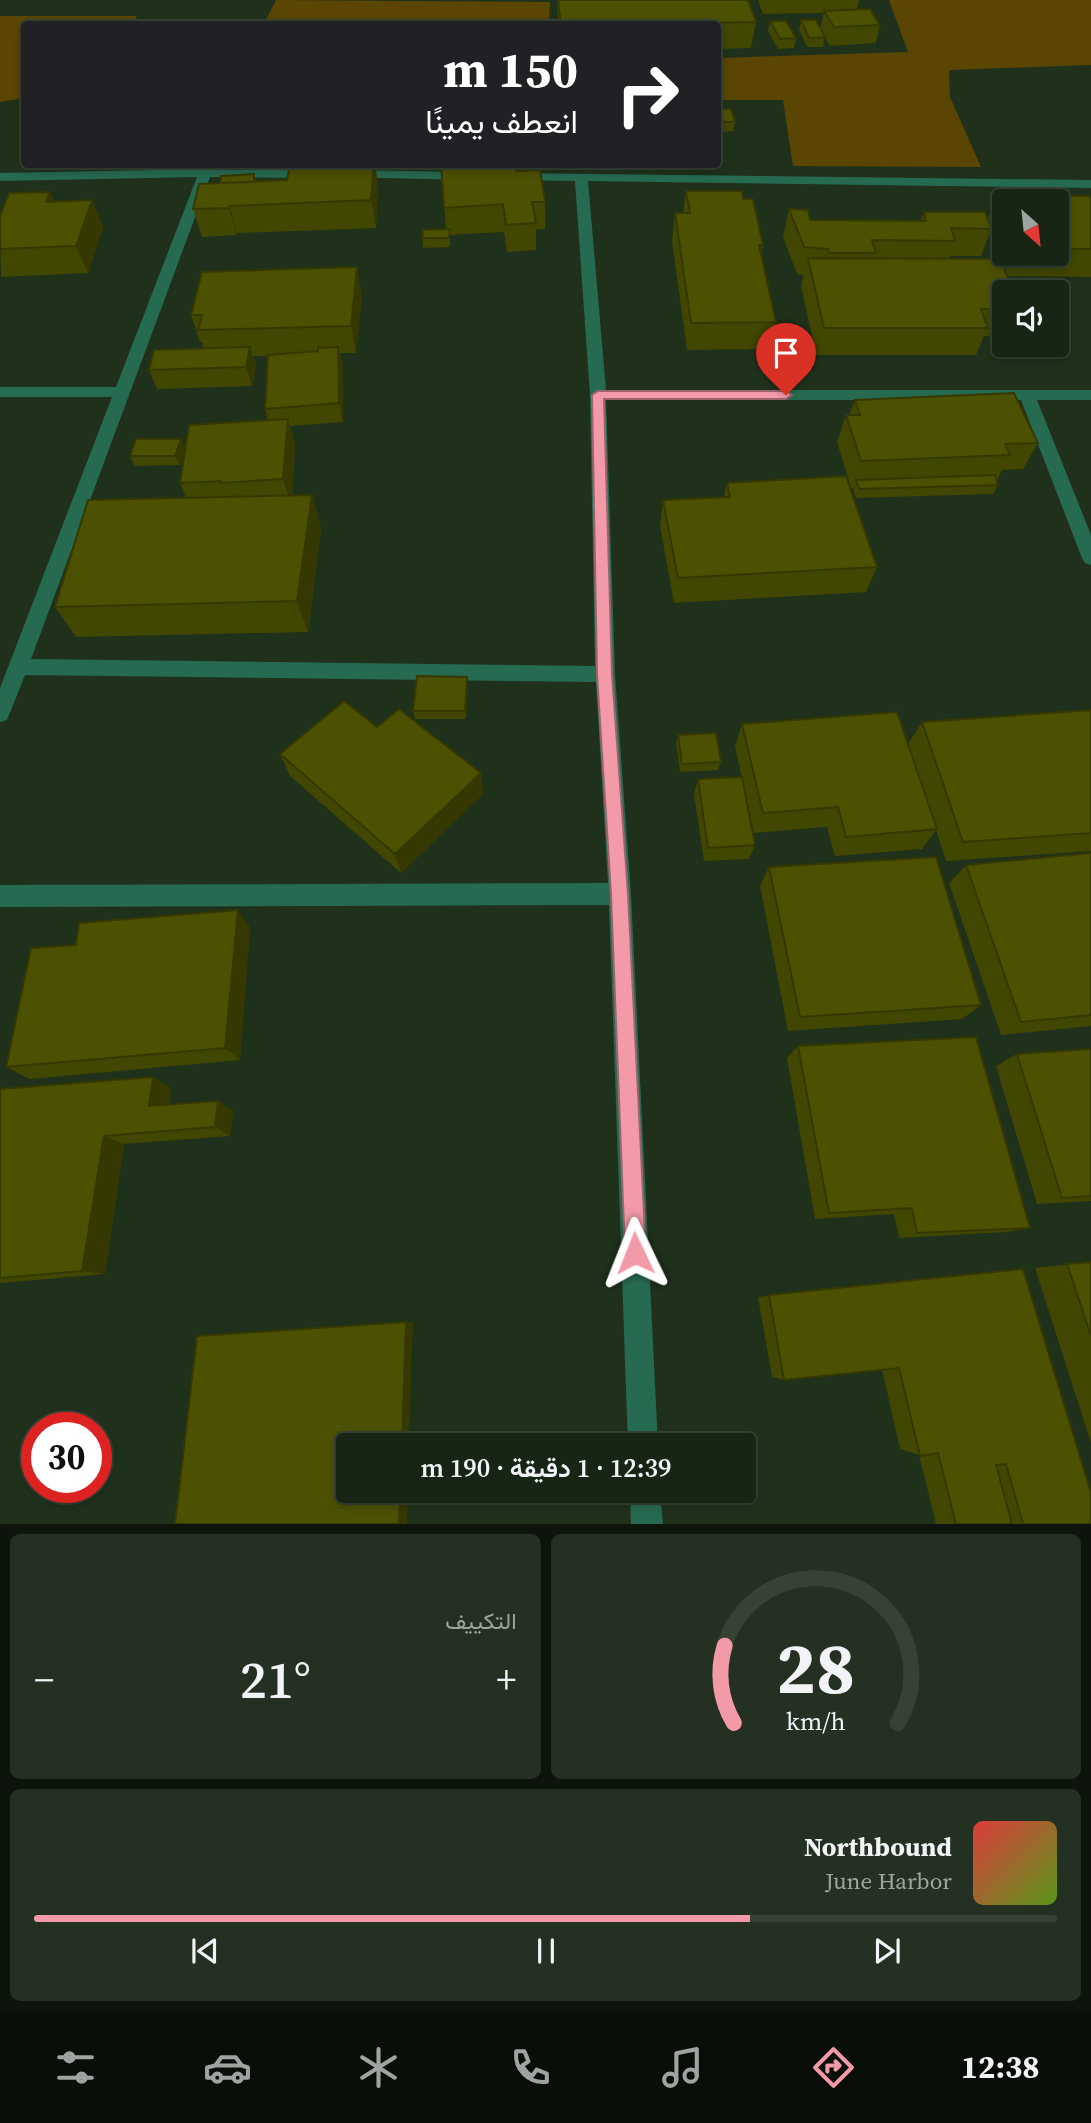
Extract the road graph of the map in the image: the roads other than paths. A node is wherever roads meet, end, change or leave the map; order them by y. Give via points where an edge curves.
1 (205, 173) junction
2 (0, 177) edge
3 (581, 177) junction
4 (1091, 184) edge
5 (0, 392) edge
6 (122, 392) junction
7 (598, 395) junction
8 (1027, 395) junction
9 (1091, 395) edge
10 (1091, 558) edge
11 (18, 667) junction
12 (605, 674) junction
13 (0, 714) edge
14 (620, 894) junction
15 (0, 895) edge
16 (642, 1433) edge
17 (646, 1503) edge
18 (647, 1524) edge

1 - 2 street
1 - 3 street
1 - 6 street
3 - 4 street
3 - 7 street
5 - 6 street
6 - 11 street
7 - 8 street
7 - 12 street
8 - 9 street
8 - 10 street
11 - 12 street
11 - 13 street
12 - 14 street
14 - 15 street
14 - 16 street
17 - 18 street

